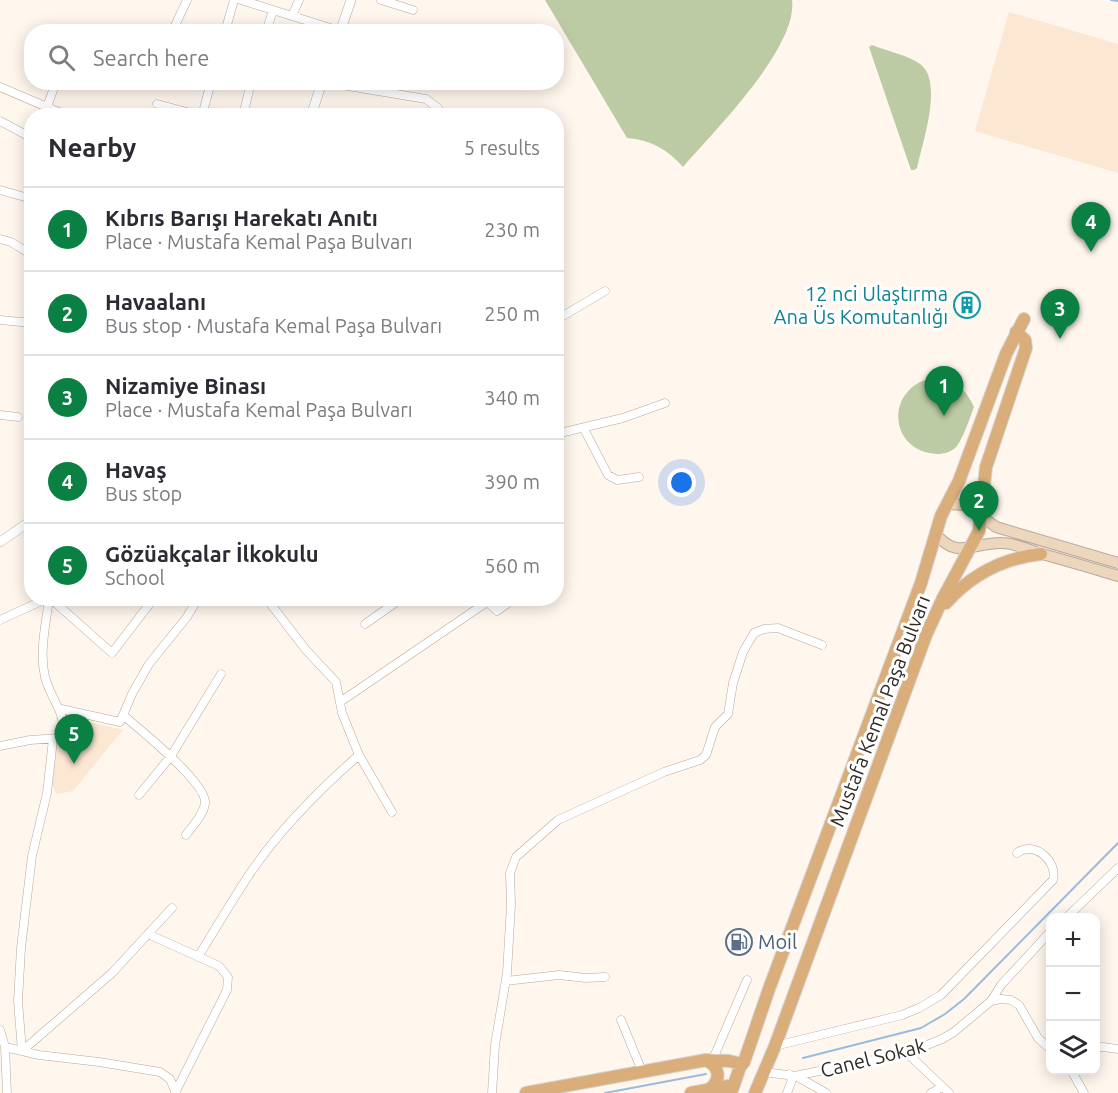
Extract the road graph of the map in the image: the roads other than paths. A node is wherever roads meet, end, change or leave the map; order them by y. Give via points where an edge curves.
1 (187, 0) edge
2 (234, 0) edge
3 (241, 0) edge
4 (299, 0) edge
5 (351, 0) edge
6 (381, 0) edge
7 (273, 10) junction
8 (413, 10) dead end
9 (292, 16) junction
10 (176, 24) edge
11 (227, 24) edge
12 (269, 24) edge
13 (318, 24) edge
14 (342, 24) edge
15 (0, 87) edge
16 (53, 90) edge
17 (209, 90) edge
18 (249, 90) edge
19 (320, 90) edge
20 (371, 90) edge
21 (157, 104) dead end
22 (47, 106) junction
23 (51, 108) edge
24 (173, 108) edge
25 (204, 108) edge
26 (245, 108) edge
27 (314, 108) edge
28 (438, 108) edge
29 (0, 121) edge
30 (24, 134) edge
31 (0, 190) edge
32 (24, 197) edge
33 (0, 239) edge
34 (24, 250) edge
35 (605, 291) dead end
36 (564, 315) edge
37 (1024, 319) dead end
38 (0, 320) edge
39 (24, 322) edge
40 (1016, 332) junction
41 (665, 403) dead end
42 (0, 415) edge
43 (18, 417) dead end
44 (584, 429) junction
45 (564, 433) edge
46 (639, 477) dead end
47 (948, 504) junction
48 (981, 517) junction
49 (24, 526) edge
50 (935, 533) junction
51 (0, 542) edge
52 (970, 548) junction
53 (1041, 554) junction
54 (1118, 562) edge
55 (1118, 576) edge
56 (31, 606) edge
57 (48, 606) edge
58 (58, 606) edge
59 (148, 606) edge
60 (193, 606) edge
61 (272, 606) edge
62 (391, 606) edge
63 (476, 606) edge
64 (935, 615) junction
65 (0, 620) edge
66 (365, 624) dead end
67 (822, 645) dead end
68 (221, 674) dead end
69 (340, 702) junction
70 (61, 709) junction
71 (123, 715) junction
72 (53, 739) junction
73 (0, 746) edge
74 (359, 755) junction
75 (171, 756) junction
76 (139, 795) dead end
77 (392, 812) dead end
78 (186, 835) dead end
79 (1017, 853) dead end
80 (1118, 868) edge
81 (172, 908) dead end
82 (1071, 913) edge
83 (148, 934) junction
84 (1046, 936) edge
85 (198, 957) junction
86 (605, 977) dead end
87 (747, 980) dead end
88 (506, 981) junction
89 (991, 1001) junction
90 (621, 1020) dead end
91 (0, 1030) edge
92 (1046, 1045) edge
93 (775, 1046) junction
94 (5, 1047) junction
95 (1100, 1047) edge
96 (1118, 1049) edge
97 (22, 1051) junction
98 (907, 1053) junction
99 (709, 1060) junction
100 (743, 1063) junction
101 (642, 1071) junction
102 (764, 1072) junction
103 (824, 1072) junction
104 (4, 1073) edge
105 (792, 1075) junction
106 (1073, 1075) edge
107 (942, 1087) junction
108 (711, 1089) junction
109 (734, 1090) edge
110 (176, 1092) edge
111 (756, 1092) edge
112 (822, 1092) edge
113 (7, 1093) edge
114 (492, 1093) edge
115 (526, 1093) edge
116 (691, 1093) edge
117 (787, 1093) edge
118 (931, 1093) edge
119 (949, 1093) edge
120 (1084, 1093) edge

1 - 10 street
2 - 11 street
3 - 7 street
4 - 9 street
5 - 14 street
6 - 8 street
7 - 9 street
7 - 12 street
9 - 13 street
15 - 22 street
16 - 22 street
17 - 25 street
18 - 26 street
19 - 27 street
20 - 28 street via 426,99
21 - 24 street
22 - 23 street
29 - 30 street
31 - 32 street
33 - 34 street
35 - 36 street
37 - 40 main road, Mustafa Kemal Paşa Bulvarı
38 - 39 street
40 - 47 main road, Mustafa Kemal Paşa Bulvarı
40 - 48 main road, Mustafa Kemal Paşa Bulvarı via 1025,340 1026,348 986,467
41 - 44 street
42 - 43 street
44 - 45 street
44 - 46 street via 608,475 617,480
47 - 48 main road via 966,505
47 - 50 main road, Mustafa Kemal Paşa Bulvarı
48 - 52 main road, Mustafa Kemal Paşa Bulvarı via 980,531
48 - 54 main road via 996,527
49 - 51 street
50 - 52 main road via 951,547
50 - 100 main road, Mustafa Kemal Paşa Bulvarı via 921,583
52 - 53 main road via 1004,543
52 - 64 main road, Mustafa Kemal Paşa Bulvarı
53 - 55 main road
53 - 64 main road via 1018,556 992,567 956,591
56 - 65 street
57 - 70 street via 43,662 49,687
58 - 59 street via 112,653
60 - 71 street via 149,664
61 - 69 street via 336,682
62 - 66 street
63 - 69 street
64 - 93 main road, Mustafa Kemal Paşa Bulvarı
67 - 88 street via 778,628 754,633 733,683 728,714 715,727 700,760 558,820 519,854 510,873
68 - 75 street
69 - 74 street
70 - 71 street via 120,722
70 - 72 street via 64,734
71 - 75 street
72 - 73 street
72 - 97 street via 47,793 32,856 21,948 18,1000
74 - 77 street
74 - 85 street via 321,788 248,876
75 - 76 street
75 - 78 street via 205,799 203,811
79 - 93 street via 1029,848 1042,854 1053,868 1053,880 941,994 902,1015
80 - 82 street
81 - 83 street
83 - 85 street
83 - 97 street via 112,973
84 - 89 street, Canel Sokak
85 - 110 street via 222,968 228,986
86 - 88 street via 559,975
87 - 99 street
88 - 114 street
89 - 92 street via 1006,999 1019,1005
89 - 98 street, Canel Sokak via 954,1032
90 - 101 street
91 - 94 street
93 - 102 main road, Mustafa Kemal Paşa Bulvarı
94 - 97 street
94 - 104 street
95 - 96 street
97 - 110 street via 160,1072 170,1079
98 - 103 street, Canel Sokak
98 - 107 street
99 - 100 main road
99 - 101 main road
99 - 108 main road via 718,1073 718,1081
100 - 102 main road via 757,1061
100 - 109 main road, Mustafa Kemal Paşa Bulvarı
101 - 115 main road
102 - 105 street, Canel Sokak
102 - 111 main road, Mustafa Kemal Paşa Bulvarı
103 - 105 street, Canel Sokak
103 - 112 street via 818,1084
104 - 113 street
105 - 112 street
105 - 117 street
106 - 120 street
107 - 118 street
107 - 119 street
108 - 109 main road
108 - 116 main road

